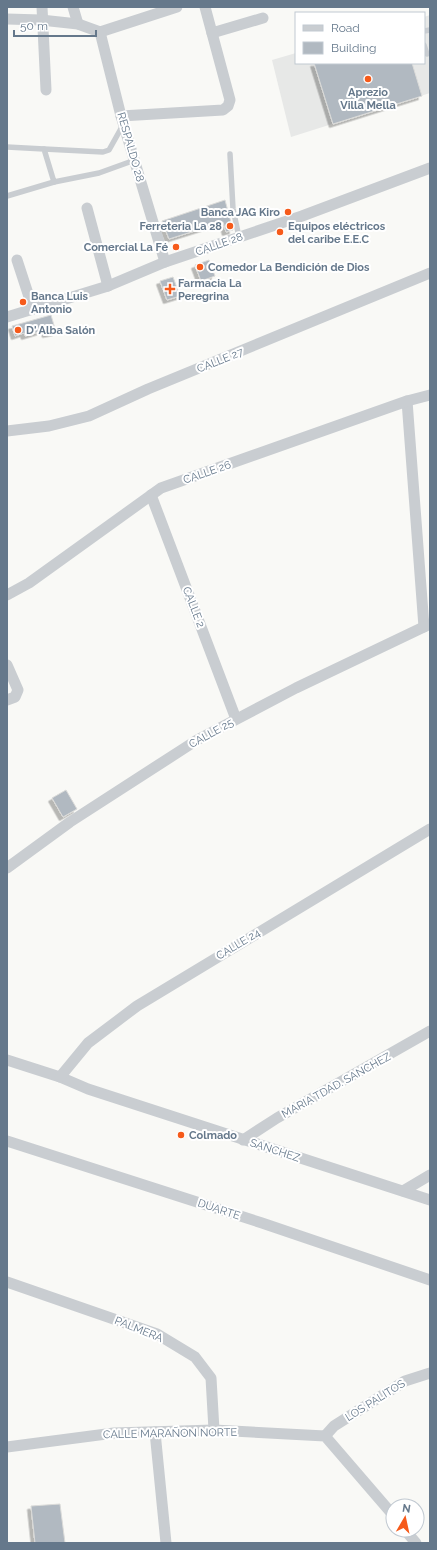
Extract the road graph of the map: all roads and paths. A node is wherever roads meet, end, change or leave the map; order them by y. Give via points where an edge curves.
1 (42, 7) edge
2 (73, 7) edge
3 (205, 7) edge
4 (171, 8) edge
5 (263, 18) dead end
6 (7, 19) edge
7 (42, 20) junction
8 (78, 24) junction
9 (100, 32) junction
10 (212, 33) junction
11 (425, 48) edge
12 (427, 54) dead end
13 (46, 90) dead end
14 (123, 120) junction
15 (7, 147) edge
16 (44, 149) junction
17 (230, 154) dead end
18 (134, 160) junction
19 (430, 168) edge
20 (54, 182) junction
21 (7, 196) edge
22 (87, 208) dead end
23 (239, 237) junction
24 (18, 260) dead end
25 (165, 262) junction
26 (430, 273) edge
27 (108, 286) junction
28 (33, 309) junction
29 (7, 317) edge
30 (430, 395) edge
31 (407, 401) junction
32 (7, 431) edge
33 (152, 495) junction
34 (7, 595) edge
35 (427, 626) edge
36 (7, 665) edge
37 (7, 700) edge
38 (236, 719) junction
39 (430, 829) edge
40 (7, 868) edge
41 (430, 1031) edge
42 (7, 1060) edge
43 (60, 1077) junction
44 (7, 1140) edge
45 (244, 1140) junction
46 (430, 1175) edge
47 (403, 1191) junction
48 (430, 1200) edge
49 (430, 1280) edge
50 (7, 1282) edge
51 (430, 1373) edge
52 (214, 1430) junction
53 (155, 1432) junction
54 (326, 1436) junction
55 (7, 1447) edge
56 (385, 1506) edge
57 (166, 1543) edge

1 - 7 street
2 - 8 street
3 - 10 street
4 - 9 street
5 - 10 street
6 - 7 street
7 - 8 street
7 - 13 street
8 - 9 street
9 - 14 street, RESPALDO 28
10 - 14 street via 230,100 228,106 223,110
11 - 12 lane
14 - 16 lane via 109,150 103,152
14 - 18 street, RESPALDO 28
15 - 16 lane
16 - 20 lane
17 - 23 lane via 233,209
18 - 20 lane via 99,173
18 - 25 street, RESPALDO 28
19 - 23 street, CALLE 28
20 - 21 lane
22 - 27 street
23 - 25 street, CALLE 28
24 - 28 street
25 - 27 street, CALLE 28
26 - 32 street, CALLE 27 via 148,389 89,416 49,426
27 - 28 street, CALLE 28
28 - 29 street, CALLE 28
30 - 31 street, CALLE 26
31 - 33 street, CALLE 26 via 161,488
31 - 35 street
33 - 34 street, CALLE 26 via 29,583
33 - 38 street, CALLE 2
35 - 38 street, CALLE 25
36 - 37 street via 18,690 15,697
38 - 40 street, CALLE 25 via 197,740 70,822
39 - 43 street, CALLE 24 via 137,1006 88,1043
41 - 45 street, MARIA TDAD. SANCHEZ via 277,1118
42 - 43 street, SANCHEZ
43 - 45 street, SANCHEZ via 88,1089
44 - 49 street, DUARTE
45 - 47 street, SANCHEZ
46 - 47 street
47 - 48 street, SANCHEZ
50 - 52 street, PALMERA via 157,1334 195,1357 211,1378
51 - 54 street, LOS PALITOS via 405,1381 334,1426
52 - 53 street, CALLE MARAÑON NORTE
52 - 54 street, CALLE MARAÑON NORTE
53 - 55 street, CALLE MARAÑON NORTE via 114,1432
53 - 57 street
54 - 56 street

